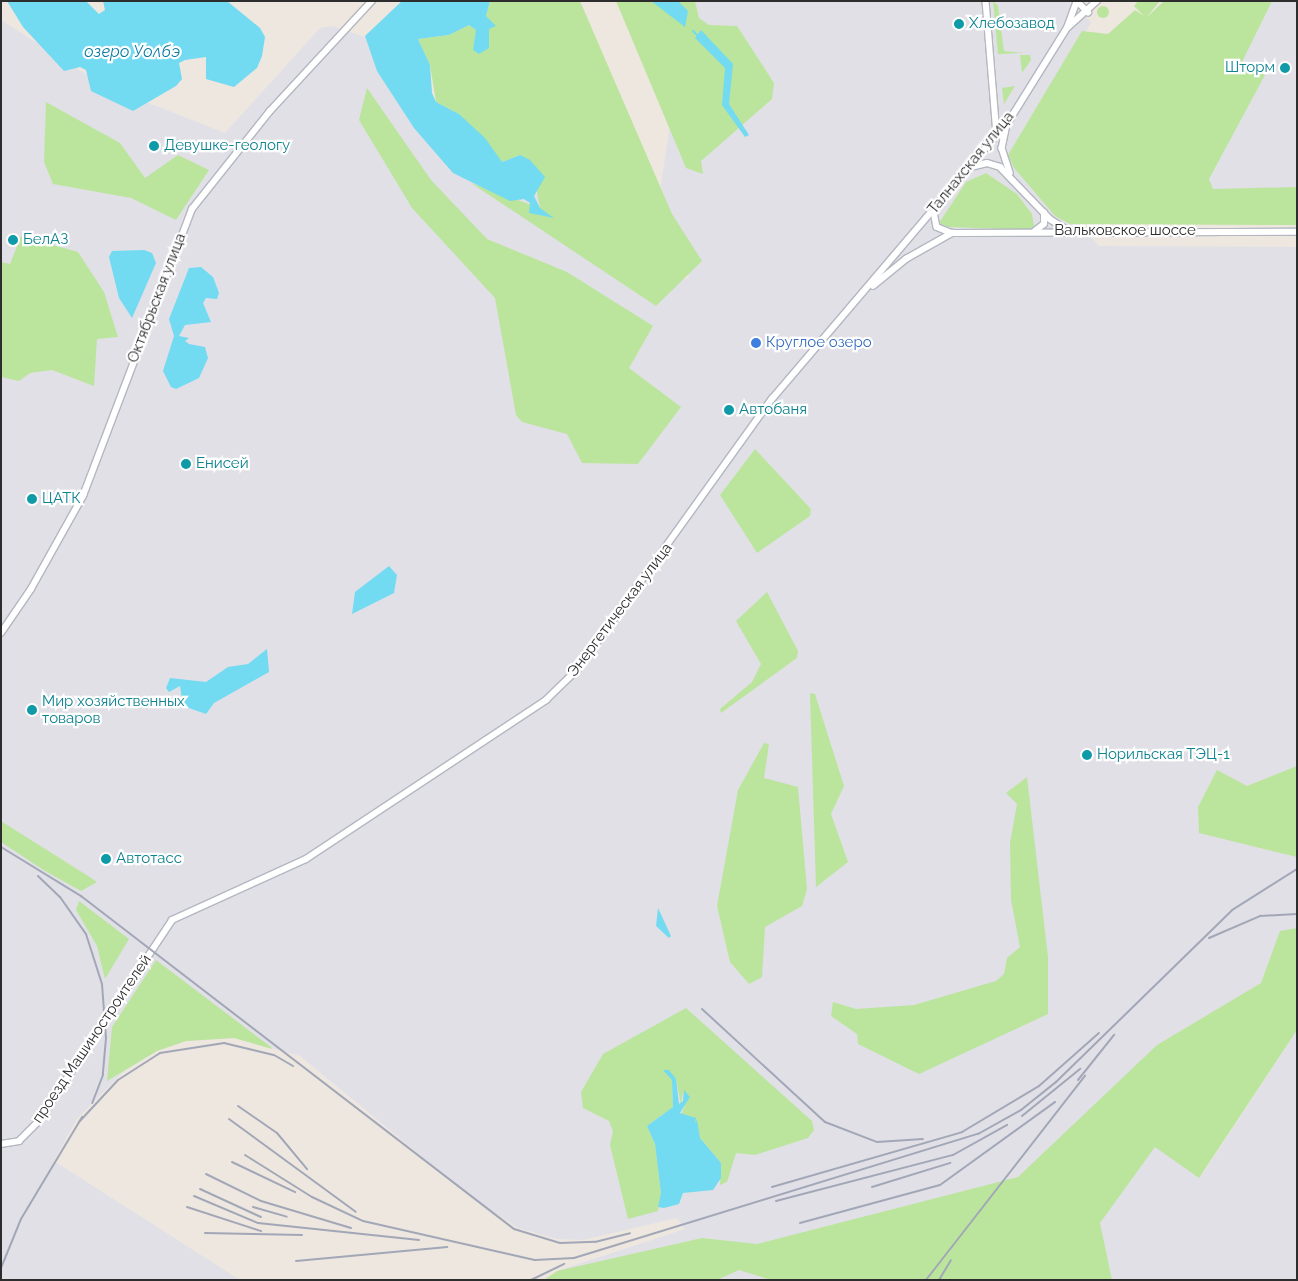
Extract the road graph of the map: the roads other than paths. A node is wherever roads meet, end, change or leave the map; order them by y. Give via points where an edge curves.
1 (372, 1) edge
2 (986, 1) edge
3 (1077, 1) edge
4 (1097, 1) edge
5 (1088, 12) junction
6 (1067, 28) junction
7 (1008, 120) junction
8 (997, 134) junction
9 (970, 167) junction
10 (1010, 174) junction
11 (934, 211) junction
12 (1044, 213) junction
13 (1072, 231) junction
14 (1033, 232) junction
15 (1297, 232) edge
16 (952, 233) junction
17 (866, 292) junction
18 (1, 632) edge
19 (172, 920) joint
20 (1, 1144) edge

1 - 18 street, Октябрьская улица via 270,111 192,210 83,496 24,602
2 - 8 street
3 - 5 street
3 - 6 street, Талнахская улица
4 - 5 street, Талнахская улица
5 - 6 street, Талнахская улица
6 - 7 street, Талнахская улица
7 - 8 street, Талнахская улица
7 - 10 street via 1002,148
8 - 9 street, Талнахская улица
9 - 10 street via 993,164
9 - 11 street, Талнахская улица
10 - 12 street
11 - 16 street, Вальковское шоссе via 937,227
11 - 17 street, Талнахская улица
12 - 13 street via 1056,224
12 - 14 street via 1045,221
13 - 14 street, Вальковское шоссе
13 - 15 street, Вальковское шоссе
14 - 16 street, Вальковское шоссе
16 - 17 street, Вальковское шоссе via 906,259
17 - 19 street, Энергетическая улица via 772,399 578,670 557,690 306,859
19 - 20 street, проезд Машиностроителей via 38,1122 19,1141

